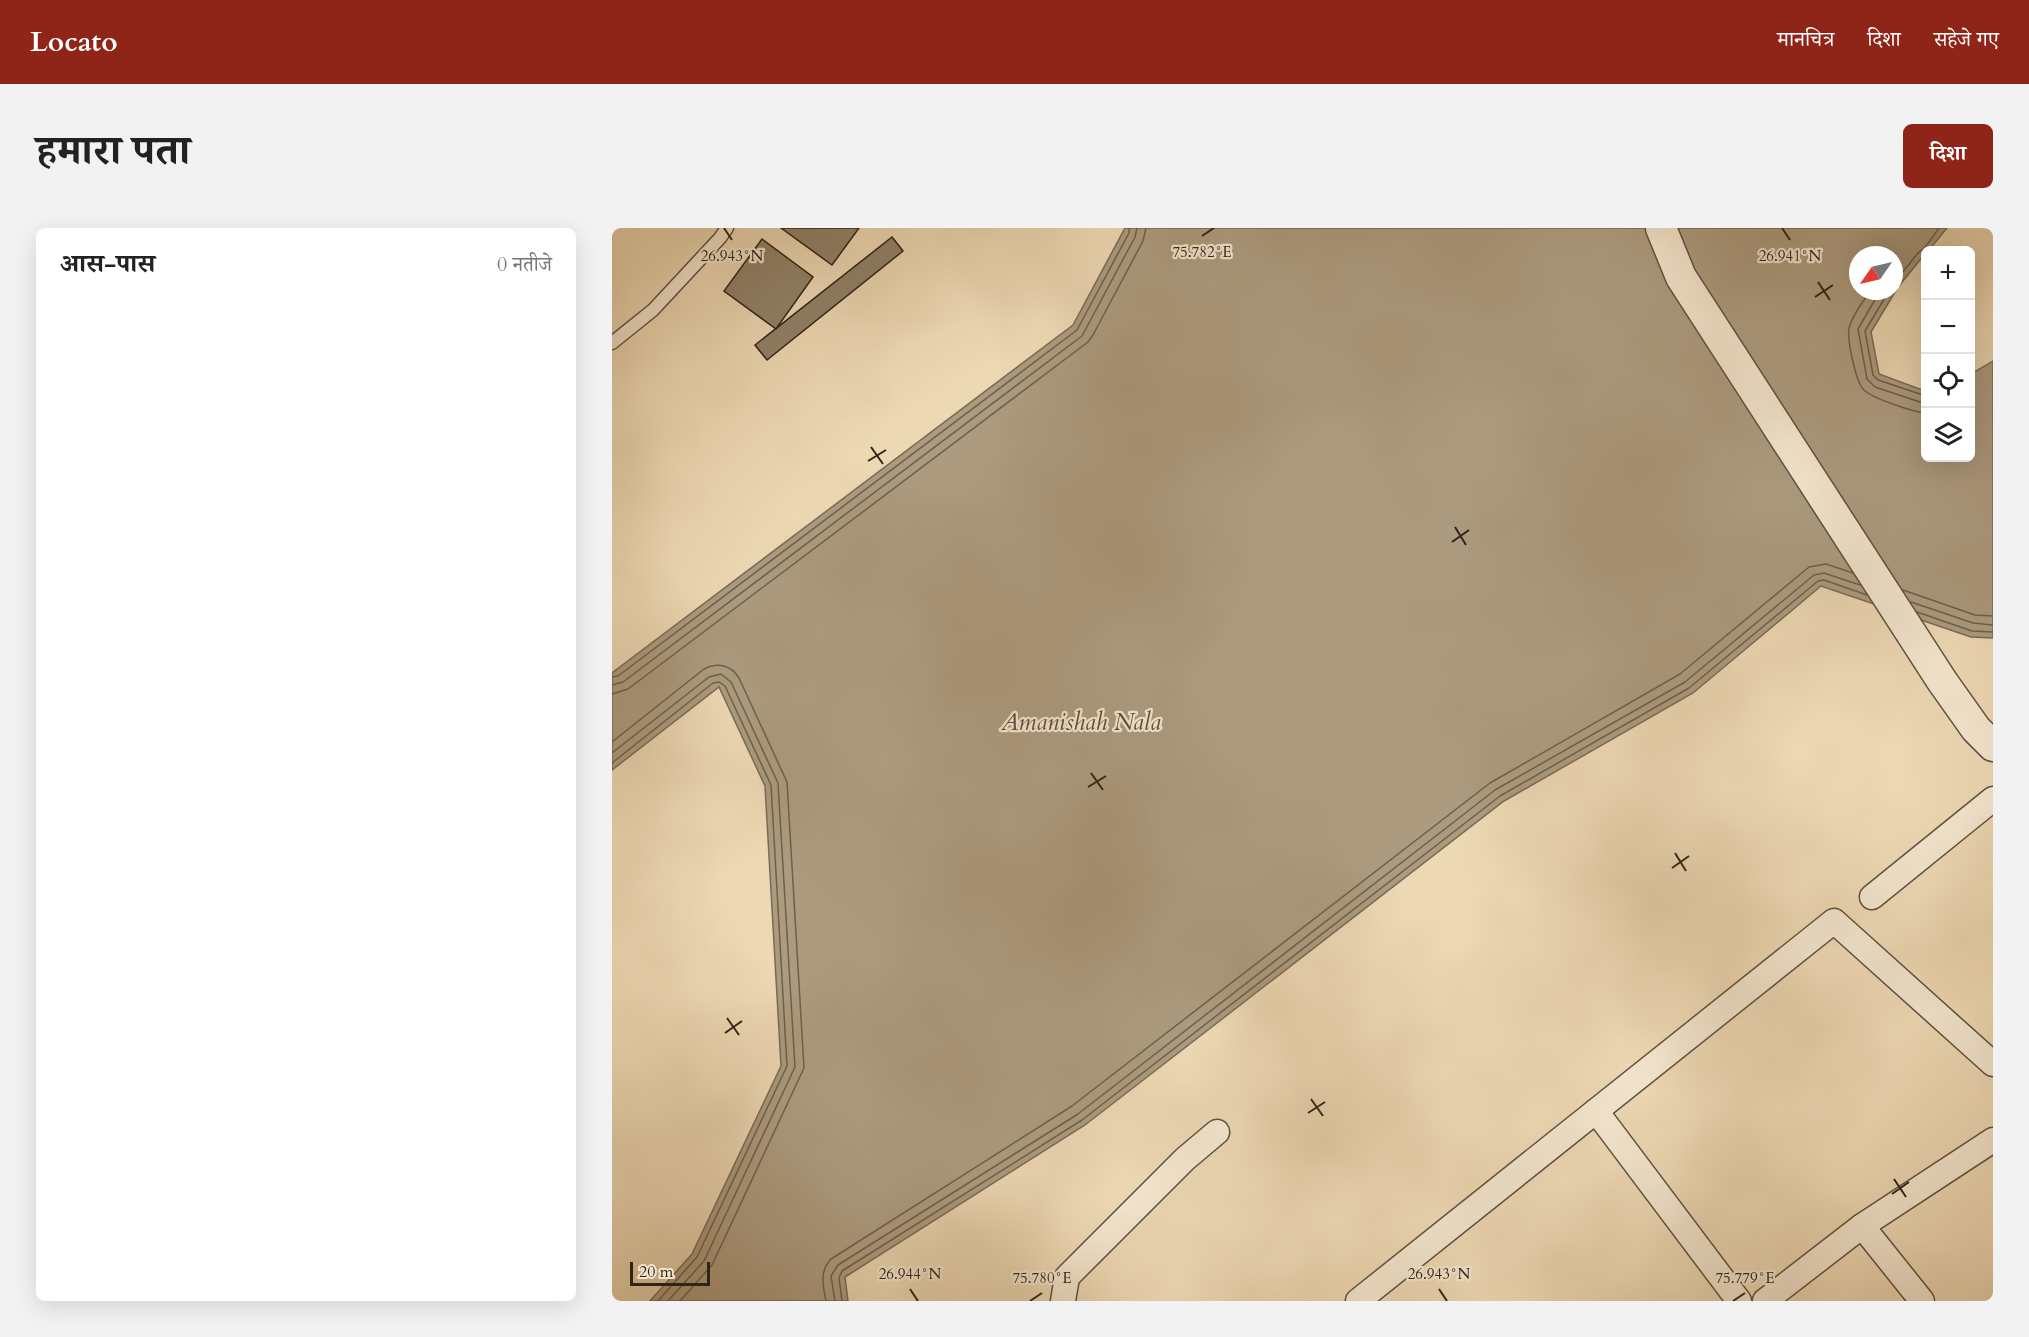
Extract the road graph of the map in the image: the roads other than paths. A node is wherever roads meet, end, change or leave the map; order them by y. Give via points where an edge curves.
1 (727, 228) edge
2 (1661, 228) edge
3 (612, 343) edge
4 (1993, 746) edge
5 (1993, 799) edge
6 (1872, 897) dead end
7 (1993, 1064) edge
8 (1596, 1110) junction
9 (1217, 1132) dead end
10 (1993, 1140) edge
11 (1862, 1227) junction
12 (1063, 1301) edge
13 (1358, 1301) edge
14 (1739, 1301) edge
15 (1765, 1301) edge
16 (1922, 1301) edge

1 - 3 lane via 653,310
2 - 4 street via 1681,277 1942,681
5 - 6 street
7 - 8 street via 1834,921
8 - 13 street
8 - 14 street
9 - 12 street via 1067,1277
10 - 11 street
11 - 15 street
11 - 16 street

